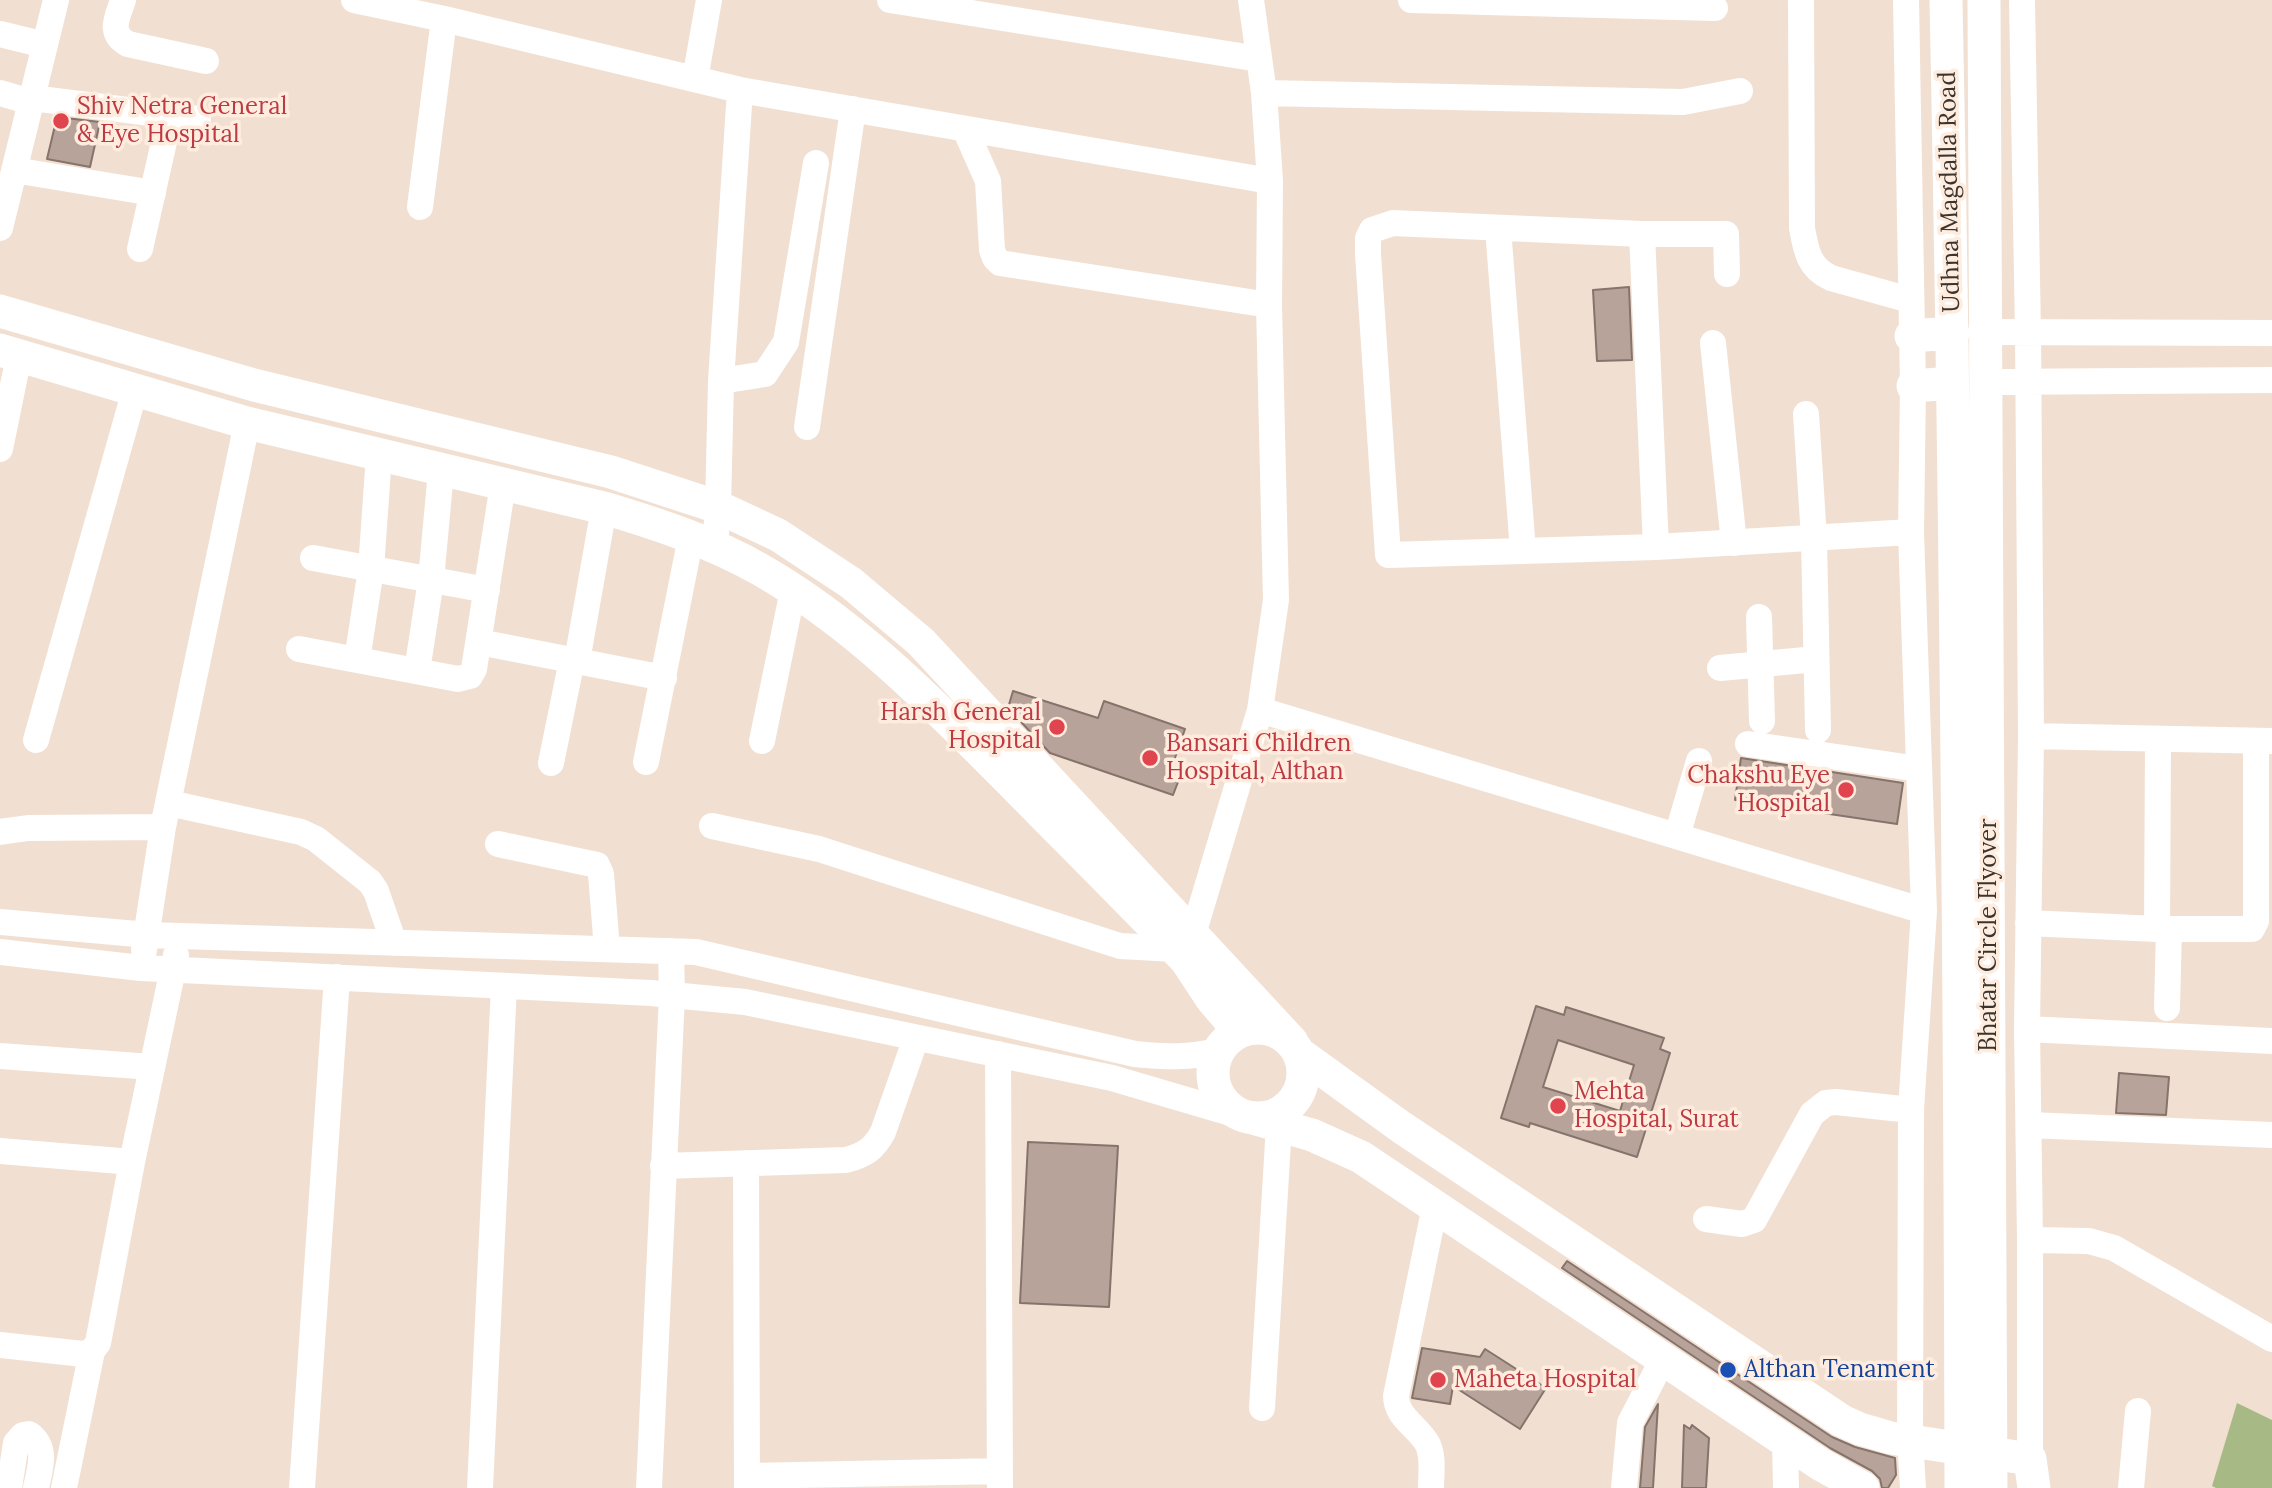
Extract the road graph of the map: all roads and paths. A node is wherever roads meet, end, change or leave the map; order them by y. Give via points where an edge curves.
1 (56, 0) edge
2 (123, 0) edge
3 (354, 0) edge
4 (709, 0) edge
5 (890, 0) edge
6 (1251, 0) edge
7 (1411, 0) edge
8 (1801, 0) edge
9 (1906, 0) edge
10 (1946, 0) edge
11 (1984, 0) edge
12 (2022, 0) edge
13 (1490, 1) edge
14 (1575, 2) edge
15 (1668, 3) edge
16 (383, 4) edge
17 (1714, 8) dead end
18 (444, 19) junction
19 (0, 34) edge
20 (45, 45) junction
21 (1259, 59) junction
22 (206, 61) dead end
23 (695, 79) junction
24 (740, 90) junction
25 (1740, 91) dead end
26 (0, 93) edge
27 (1264, 93) junction
28 (31, 100) junction
29 (853, 109) junction
30 (170, 115) junction
31 (198, 118) dead end
32 (965, 129) junction
33 (816, 163) dead end
34 (14, 170) junction
35 (1270, 181) junction
36 (153, 193) junction
37 (420, 207) dead end
38 (0, 228) edge
39 (1498, 228) junction
40 (1642, 234) junction
41 (140, 249) dead end
42 (1727, 274) dead end
43 (1910, 300) junction
44 (1269, 305) junction
45 (0, 311) edge
46 (1987, 332) junction
47 (2028, 332) junction
48 (1953, 333) junction
49 (2272, 333) edge
50 (1911, 336) junction
51 (1713, 343) dead end
52 (9, 353) edge
53 (2272, 380) edge
54 (721, 381) junction
55 (2028, 381) junction
56 (1986, 382) junction
57 (1952, 383) junction
58 (1913, 386) junction
59 (135, 390) junction
60 (1806, 414) dead end
61 (247, 423) junction
62 (807, 427) dead end
63 (0, 449) edge
64 (379, 455) junction
65 (441, 471) junction
66 (503, 484) junction
67 (718, 507) junction
68 (604, 508) junction
69 (1911, 532) junction
70 (1814, 538) junction
71 (703, 542) junction
72 (1734, 543) junction
73 (1656, 547) junction
74 (1523, 551) junction
75 (313, 558) dead end
76 (371, 569) junction
77 (431, 580) junction
78 (486, 590) junction
79 (793, 590) junction
80 (1759, 617) dead end
81 (479, 642) junction
82 (299, 649) dead end
83 (1816, 659) junction
84 (356, 660) junction
85 (575, 661) junction
86 (1761, 665) junction
87 (1720, 668) dead end
88 (417, 671) junction
89 (664, 678) junction
90 (1261, 710) junction
91 (1762, 721) dead end
92 (1818, 730) dead end
93 (2031, 736) junction
94 (36, 740) dead end
95 (2158, 740) junction
96 (762, 741) dead end
97 (2264, 741) edge
98 (1748, 744) dead end
99 (1699, 761) dead end
100 (646, 762) dead end
101 (551, 763) dead end
102 (1919, 769) junction
103 (166, 815) junction
104 (712, 826) dead end
105 (0, 832) edge
106 (1678, 836) junction
107 (498, 844) dead end
108 (1974, 887) junction
109 (1924, 911) junction
110 (0, 922) edge
111 (2028, 923) junction
112 (2163, 929) junction
113 (148, 935) junction
114 (180, 936) junction
115 (394, 943) junction
116 (1185, 947) junction
117 (607, 949) junction
118 (671, 951) junction
119 (0, 952) edge
120 (141, 968) junction
121 (173, 969) junction
122 (337, 978) junction
123 (504, 986) junction
124 (672, 995) junction
125 (2167, 1008) dead end
126 (2027, 1029) junction
127 (916, 1038) junction
128 (1228, 1041) junction
129 (2272, 1041) edge
130 (1296, 1048) junction
131 (998, 1054) junction
132 (0, 1056) edge
133 (152, 1067) junction
134 (1910, 1110) junction
135 (1259, 1120) junction
136 (2029, 1125) junction
137 (2272, 1135) edge
138 (0, 1151) edge
139 (132, 1162) junction
140 (746, 1163) junction
141 (663, 1166) junction
142 (1435, 1206) junction
143 (1706, 1219) dead end
144 (2031, 1240) junction
145 (2272, 1339) edge
146 (0, 1345) edge
147 (92, 1351) junction
148 (1663, 1359) junction
149 (1262, 1408) dead end
150 (2138, 1411) dead end
151 (1910, 1439) junction
152 (1784, 1441) junction
153 (2032, 1474) edge
154 (1000, 1479) edge
155 (747, 1482) edge
156 (9, 1488) edge
157 (36, 1488) edge
158 (64, 1488) edge
159 (302, 1488) edge
160 (480, 1488) edge
161 (649, 1488) edge
162 (1431, 1488) edge
163 (1624, 1488) edge
164 (1786, 1488) edge
165 (1863, 1488) edge
166 (1913, 1488) edge
167 (1961, 1488) edge
168 (1991, 1488) edge
169 (2131, 1488) edge

1 - 20 street
2 - 22 street via 114,32 119,39
3 - 16 street
4 - 23 street
5 - 21 street
6 - 21 street
7 - 13 street
8 - 43 street via 1802,228 1810,262 1831,278
9 - 43 street
10 - 48 main road, Udhna Magdalla Road
11 - 46 main road, Udhna Magdalla Road
12 - 47 street
13 - 14 street
14 - 15 street
15 - 17 street
16 - 18 street
18 - 23 street
18 - 37 street
19 - 20 street
20 - 28 street
21 - 27 street
23 - 24 street
24 - 29 street
24 - 54 street
25 - 27 street via 1683,102
26 - 28 street
27 - 35 street
28 - 30 street
28 - 34 street
29 - 32 street
29 - 62 street
30 - 31 street
30 - 36 street
32 - 35 street
32 - 44 street via 988,181 992,250 1000,263
33 - 54 street via 786,342 765,374
34 - 36 street
34 - 38 street
35 - 44 street
36 - 41 street
39 - 40 street
39 - 74 street
39 - 74 street via 1393,223 1372,230 1368,238 1388,555
40 - 42 street via 1726,234
40 - 73 street
43 - 50 street
44 - 90 street via 1276,600
45 - 67 main road via 254,385 611,472
46 - 47 street
46 - 56 main road, Udhna Magdalla Road
47 - 49 street
47 - 55 street
48 - 50 main road
48 - 57 main road, Udhna Magdalla Road
50 - 58 street
51 - 72 street
52 - 59 main road
52 - 63 street
53 - 55 street
54 - 67 street
55 - 56 street
55 - 93 street
56 - 108 main road, Bhatar Circle Flyover
57 - 58 main road
57 - 108 main road, Bhatar Circle Flyover
58 - 69 street
59 - 61 main road
59 - 94 street
60 - 70 street
61 - 64 main road
61 - 103 street
64 - 65 main road
64 - 76 street
65 - 66 main road
65 - 77 street
66 - 68 main road
66 - 78 street
67 - 71 street
67 - 116 main road via 803,551 851,583 921,642
68 - 71 main road
68 - 85 street
69 - 70 street
69 - 102 street
70 - 72 street
70 - 83 street
71 - 79 main road
71 - 89 street
72 - 73 street
73 - 74 street
75 - 76 street
76 - 77 street
76 - 84 street
77 - 78 street
77 - 88 street
78 - 81 street
79 - 96 street
79 - 116 main road via 898,671
80 - 86 street
81 - 85 street
81 - 88 street via 474,669 464,679
82 - 84 street
83 - 86 street
83 - 92 street
84 - 88 street
85 - 89 street
85 - 101 street
86 - 87 street
86 - 91 street
89 - 100 street
90 - 106 street
90 - 116 street
93 - 95 street
93 - 111 street
95 - 97 street
95 - 112 street
97 - 112 street via 2255,926 2248,930
98 - 102 street
99 - 106 street
102 - 109 street
103 - 105 street
103 - 113 street
103 - 115 street via 285,827 316,839 370,882
104 - 116 street via 819,849 1120,946
106 - 109 street
107 - 117 street via 597,865
108 - 167 main road, Bhatar Circle Flyover
108 - 168 main road, Bhatar Circle Flyover
109 - 134 street
110 - 113 street
111 - 112 street
111 - 126 street
112 - 125 street
113 - 114 street
113 - 120 street
114 - 115 street
114 - 121 street
115 - 117 street
116 - 128 main road
116 - 130 main road
117 - 118 street
118 - 124 street
118 - 128 street via 696,952 1135,1054 1195,1057
119 - 120 street
120 - 121 street
121 - 122 street
121 - 133 street
122 - 123 street
122 - 159 street
123 - 124 street
123 - 160 street
124 - 127 street via 745,1003
124 - 141 street
126 - 129 street
126 - 136 street
127 - 131 street
127 - 140 street via 883,1132 863,1156
128 - 130 main road via 1252,1027 1267,1028
128 - 135 main road via 1213,1065 1218,1096 1228,1108
130 - 135 main road via 1303,1069 1296,1098 1286,1109
130 - 151 main road via 1401,1127 1842,1421 1875,1434
131 - 135 street via 1112,1078
131 - 154 street
132 - 133 street
133 - 139 street
134 - 143 street via 1836,1102 1819,1107 1754,1220 1742,1224
134 - 151 street
135 - 142 main road via 1312,1135 1361,1157
135 - 149 street
136 - 137 street
136 - 144 street
138 - 139 street
139 - 147 street via 98,1343
140 - 141 street
140 - 155 street
141 - 161 street
142 - 148 main road
142 - 162 street via 1396,1396 1399,1410 1430,1450
144 - 145 street via 2089,1241 2114,1248
144 - 153 street
146 - 147 street via 83,1354
147 - 158 street
148 - 152 main road
148 - 163 street via 1630,1423
150 - 169 street
151 - 153 main road
151 - 166 street
152 - 164 street
152 - 165 main road
154 - 155 street
156 - 157 street via 16,1443 29,1434 40,1446 42,1458

